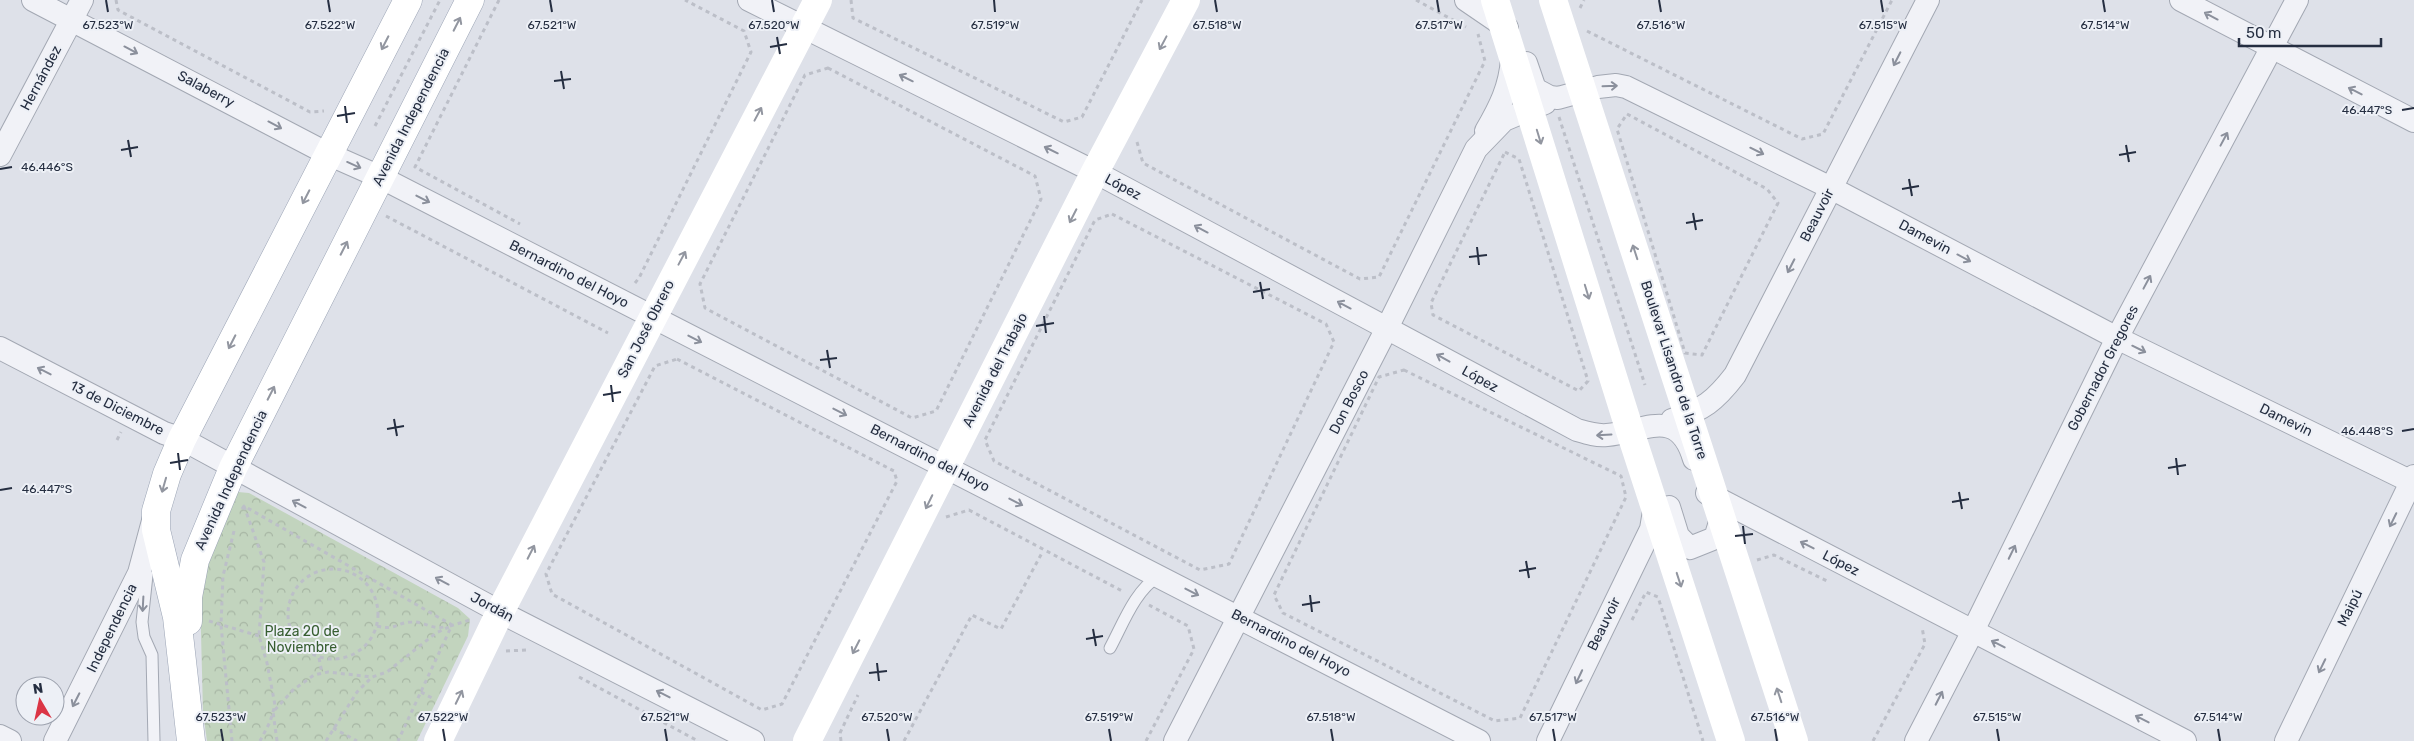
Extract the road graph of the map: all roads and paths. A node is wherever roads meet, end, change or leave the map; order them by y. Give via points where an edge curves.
1 (32, 0) edge
2 (116, 0) edge
3 (408, 0) edge
4 (440, 0) edge
5 (470, 0) edge
6 (500, 0) edge
7 (685, 0) edge
8 (749, 0) edge
9 (818, 0) edge
10 (851, 0) edge
11 (1142, 0) edge
12 (1186, 0) edge
13 (1416, 0) edge
14 (1466, 0) edge
15 (1892, 0) edge
16 (1928, 0) edge
17 (2181, 0) edge
18 (2297, 0) edge
19 (77, 10) edge
20 (1563, 11) edge
21 (1498, 12) edge
22 (804, 27) junction
23 (2272, 49) junction
24 (1512, 54) junction
25 (1566, 99) junction
26 (1530, 108) junction
27 (328, 111) dead end
28 (2414, 120) edge
29 (375, 126) dead end
30 (1573, 133) dead end
31 (1565, 135) junction
32 (1557, 138) dead end
33 (1137, 140) dead end
34 (1476, 149) junction
35 (328, 154) junction
36 (0, 155) edge
37 (1580, 156) dead end
38 (1573, 158) junction
39 (1565, 161) dead end
40 (1095, 172) junction
41 (380, 177) junction
42 (1831, 188) junction
43 (1600, 214) dead end
44 (386, 216) dead end
45 (1592, 216) junction
46 (1584, 219) dead end
47 (528, 228) dead end
48 (1616, 267) dead end
49 (1608, 270) junction
50 (1600, 273) dead end
51 (628, 280) dead end
52 (700, 284) joint
53 (1287, 305) joint
54 (652, 317) junction
55 (1632, 319) dead end
56 (1624, 322) junction
57 (1617, 324) dead end
58 (1387, 328) junction
59 (608, 333) dead end
60 (2117, 338) junction
61 (0, 348) edge
62 (1686, 354) joint
63 (655, 366) joint
64 (1404, 370) joint
65 (1645, 385) dead end
66 (1578, 391) joint
67 (1688, 415) junction
68 (182, 440) junction
69 (1640, 442) junction
70 (946, 466) junction
71 (234, 468) junction
72 (2413, 480) edge
73 (242, 501) dead end
74 (1655, 505) junction
75 (244, 506) junction
76 (1718, 508) junction
77 (156, 511) junction
78 (238, 516) dead end
79 (223, 523) junction
80 (943, 524) dead end
81 (157, 543) junction
82 (1043, 550) junction
83 (1759, 570) dead end
84 (356, 575) junction
85 (366, 575) junction
86 (1160, 576) junction
87 (1835, 584) dead end
88 (1646, 592) dead end
89 (1137, 598) junction
90 (500, 612) junction
91 (1239, 616) junction
92 (209, 621) dead end
93 (1913, 622) dead end
94 (221, 625) junction
95 (452, 625) junction
96 (377, 626) junction
97 (1973, 631) junction
98 (258, 636) junction
99 (1110, 648) dead end
100 (497, 652) dead end
101 (534, 654) dead end
102 (319, 658) junction
103 (322, 673) junction
104 (372, 677) junction
105 (577, 677) dead end
106 (186, 682) junction
107 (420, 692) junction
108 (859, 693) dead end
109 (432, 698) dead end
110 (273, 712) junction
111 (333, 728) junction
112 (0, 736) edge
113 (10, 741) edge
114 (55, 741) edge
115 (154, 741) edge
116 (191, 741) edge
117 (232, 741) edge
118 (260, 741) edge
119 (277, 741) edge
120 (326, 741) edge
121 (357, 741) edge
122 (398, 741) edge
123 (438, 741) edge
124 (698, 741) edge
125 (753, 741) edge
126 (807, 741) edge
127 (841, 741) edge
128 (904, 741) edge
129 (1146, 741) edge
130 (1175, 741) edge
131 (1479, 741) edge
132 (1548, 741) edge
133 (1702, 741) edge
134 (1731, 741) edge
135 (1794, 741) edge
136 (1873, 741) edge
137 (1916, 741) edge
138 (2185, 741) edge
139 (2286, 741) edge

1 - 19 street, Salaberry
2 - 27 path via 118,10 310,112
3 -> 35 street
4 - 29 path
41 -> 5 street, Avenida Independencia
6 - 47 path via 415,167
7 - 51 path via 744,31 751,52 636,284
8 - 22 street, López
9 - 22 street, San José Obrero
10 - 11 path via 853,18 1064,122 1082,117
12 -> 40 street, Avenida del Trabajo
13 - 33 path via 1478,34 1485,61 1379,277 1360,279 1143,163
14 - 21 street
15 - 20 path via 1823,134 1802,140
16 -> 42 street, Beauvoir
23 -> 17 street
18 - 23 street, Gobernador Gregores
19 -> 35 street, Salaberry
19 - 36 street, Hernández
20 - 25 street, Boulevar Lisandro de la Torre via 1572,58
21 - 24 street
21 - 25 street via 1520,42 1535,89 1541,94
40 -> 22 street, López
54 -> 22 street, San José Obrero
28 -> 23 street
60 -> 23 street, Gobernador Gregores
24 - 26 street
24 - 34 street via 1510,84 1505,98
25 - 26 street, Don Bosco
25 - 31 path
25 -> 42 street, Damevin via 1606,86 1626,87
67 -> 25 street, Boulevar Lisandro de la Torre
26 - 34 street, Don Bosco via 1504,120
26 -> 69 street
30 - 31 path
31 - 32 path
31 - 38 path
34 - 58 street, Don Bosco
35 -> 41 street, Salaberry
35 -> 68 street
37 - 38 path
38 - 39 path
38 - 45 path
58 -> 40 street, López
40 -> 70 street, Avenida del Trabajo
41 -> 54 street, Bernardino del Hoyo
71 -> 41 street, Avenida Independencia
42 -> 60 street, Damevin
42 -> 67 street, Beauvoir via 1735,375 1709,404
43 - 45 path
44 - 59 path
45 - 46 path
45 - 49 path
48 - 49 path
49 - 50 path
49 - 56 path
52 - 52 path via 805,75 828,68 1035,176 1041,199 936,411 912,418 706,308
53 - 53 path via 1326,324 1334,342 1229,564 1200,570 994,461 985,440 1095,220 1112,214
54 -> 70 street, Bernardino del Hoyo
90 -> 54 street, San José Obrero
55 - 56 path
56 - 57 path
56 - 65 path
69 -> 58 street, López via 1577,430
58 - 91 street, Don Bosco
60 -> 72 street, Damevin
97 -> 60 street, Gobernador Gregores
68 -> 61 street, 13 de Diciembre
62 - 62 path via 1702,355 1778,203 1767,189 1627,114 1618,129
63 - 63 path via 677,359 894,471 897,481 782,704 762,710 552,594 546,574
64 - 64 path via 1621,476 1626,498 1520,718 1495,721 1283,613 1274,595 1379,377
66 - 66 path via 1588,381 1519,159 1505,152 1431,303 1433,314
67 - 69 street, Beauvoir
67 - 76 street, Boulevar Lisandro de la Torre
68 - 71 street, 13 de Diciembre
68 -> 77 street
69 - 74 street
69 - 76 street, López via 1675,430 1683,436 1690,447 1701,484
69 - 76 street via 1660,480 1674,526 1684,544 1690,548 1715,538
70 -> 86 street, Bernardino del Hoyo
70 -> 126 street, Avenida del Trabajo
71 - 79 street, Avenida Independencia
90 -> 71 street, Jordán
72 -> 139 street, Maipú
73 - 75 path
74 -> 132 street, Beauvoir via 1651,529
74 -> 134 street
75 - 78 path
75 - 85 path
75 - 98 path via 264,562
97 -> 76 street, López
135 -> 76 street, Boulevar Lisandro de la Torre
77 - 81 street
77 -> 114 street, Independencia via 135,582
79 - 81 street via 180,556 174,557
79 - 94 path
79 - 106 street, Avenida Independencia via 194,560
80 - 82 path via 946,517 969,510
81 - 106 street via 174,602
81 -> 115 lane via 144,584 142,622 152,655
82 - 89 path
82 - 128 path via 1001,628 972,615
83 - 87 path via 1756,561 1774,555
84 - 85 path
84 - 96 path via 373,592 378,609
84 - 102 path via 340,569 314,573 301,582 291,597 288,624 298,644
85 - 95 path
86 - 89 lane via 1149,582
86 -> 91 street, Bernardino del Hoyo
88 - 133 path via 1658,597
89 - 99 lane
89 - 129 path via 1188,626 1194,649
123 -> 90 street, San José Obrero
125 -> 90 street, Jordán
91 - 130 street, Don Bosco
91 - 131 street, Bernardino del Hoyo
92 - 94 path
93 - 136 path via 1922,626 1925,644
94 - 98 path
94 - 117 path
95 - 96 path via 432,628 414,621 389,629
95 - 104 path via 436,632 387,672
95 - 107 path
96 - 102 path via 366,646 353,655 335,660
137 -> 97 street, Gobernador Gregores
138 -> 97 street, López
98 - 110 path via 273,687
100 - 101 path via 525,649
102 - 103 path
103 - 104 path
103 - 110 path via 303,682
104 - 111 path via 357,692
105 - 124 path
106 - 116 street
107 - 109 path
107 - 122 path
108 - 127 path via 840,733
110 - 118 path
110 - 119 path
111 - 120 path
111 - 121 path
112 - 113 street

